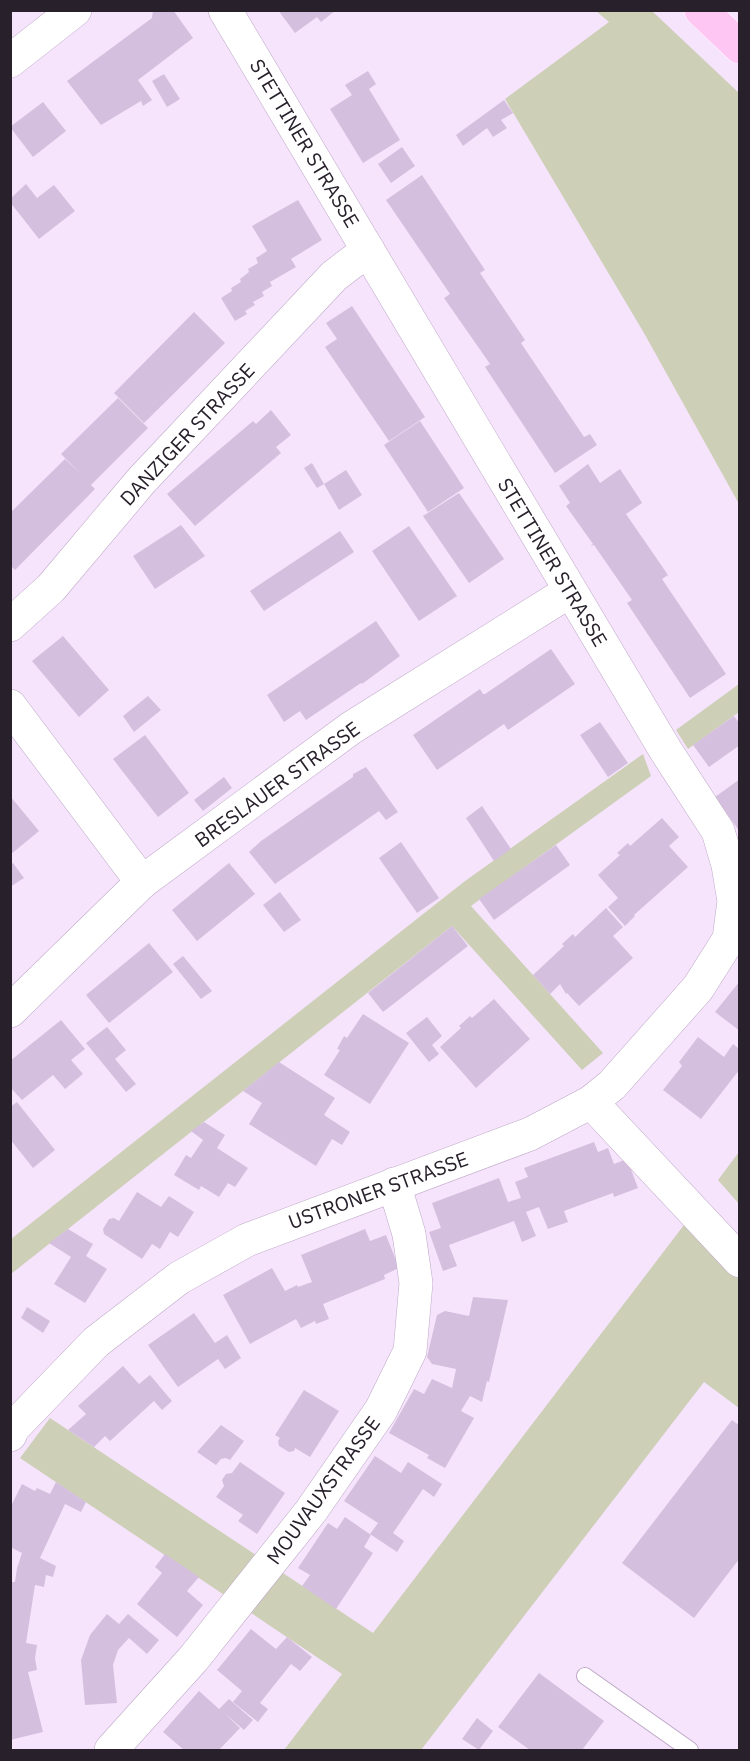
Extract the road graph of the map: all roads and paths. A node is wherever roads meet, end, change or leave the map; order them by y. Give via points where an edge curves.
1 (75, 10) edge
2 (225, 10) edge
3 (701, 10) edge
4 (740, 47) edge
5 (10, 60) edge
6 (368, 250) junction
7 (570, 591) junction
8 (10, 625) edge
9 (10, 706) edge
10 (142, 882) junction
11 (10, 1011) edge
12 (591, 1102) junction
13 (394, 1184) junction
14 (740, 1261) edge
15 (11, 1429) edge
16 (585, 1676) dead end
17 (111, 1750) edge
18 (690, 1750) edge

1 - 5 street
2 - 6 street, STETTINER STRASSE
3 - 4 main road
6 - 7 street, STETTINER STRASSE
6 - 8 street, DANZIGER STRASSE via 334,276 141,481 51,588
7 - 10 street, BRESLAUER STRASSE via 351,728
7 - 12 street, STETTINER STRASSE via 718,831 734,901 729,939 698,988 612,1085
9 - 10 street
10 - 11 street, BRESLAUER STRASSE
12 - 13 street, USTRONER STRASSE via 530,1134
12 - 14 street
13 - 15 street, USTRONER STRASSE via 247,1240 179,1278 96,1342
13 - 17 street, MOUVAUXSTRASSE via 409,1234 416,1283 410,1352 381,1410 311,1511 194,1659
16 - 18 lane

